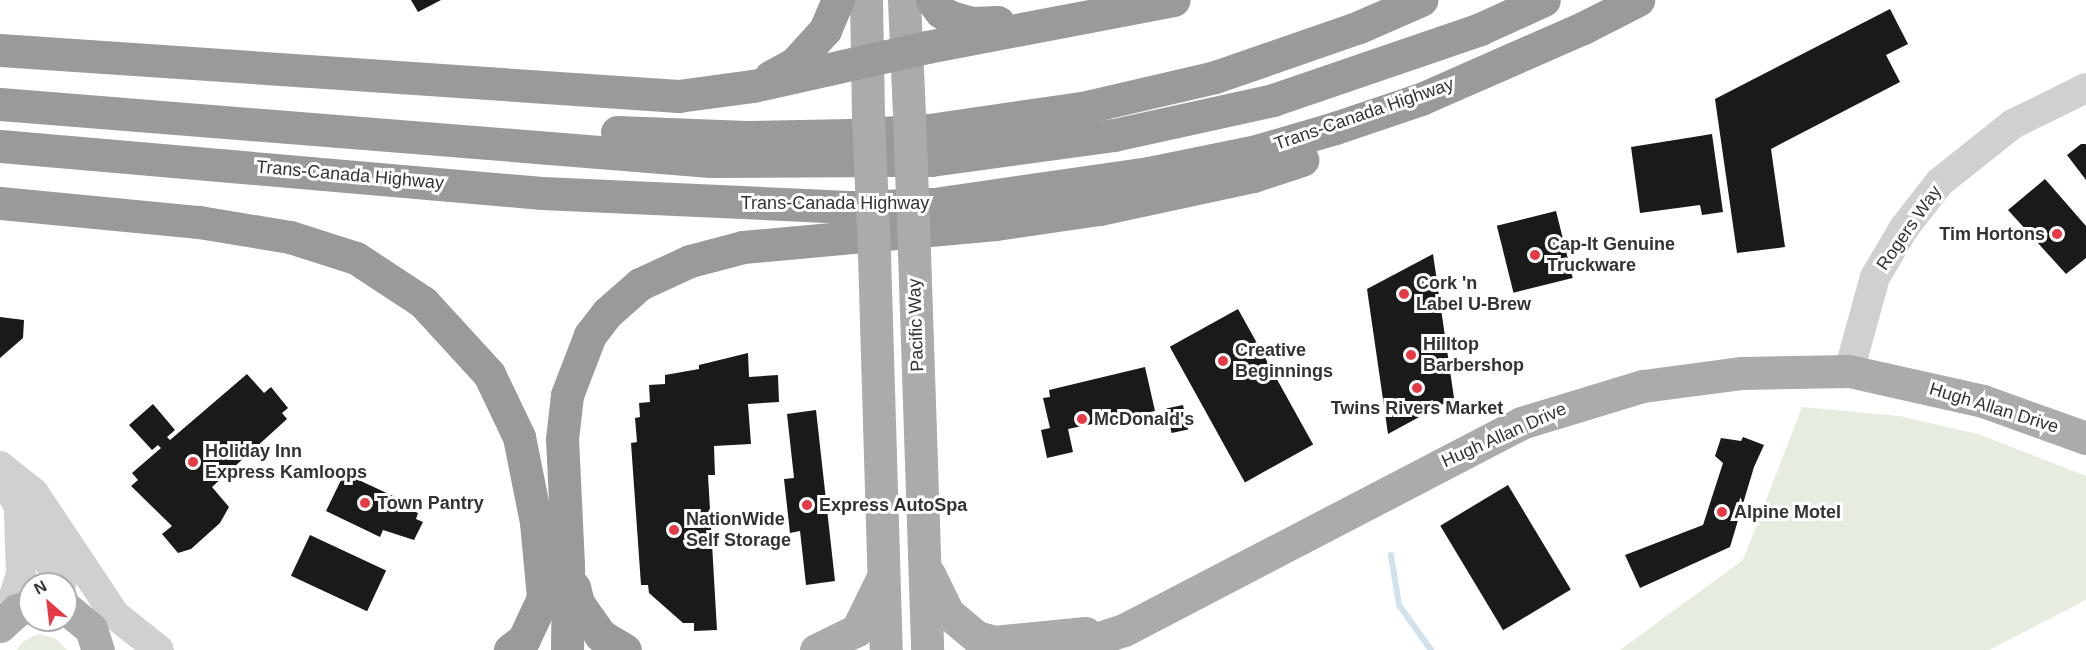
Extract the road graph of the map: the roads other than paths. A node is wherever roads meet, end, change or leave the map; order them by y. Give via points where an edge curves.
1 (838, 0) edge
2 (866, 0) edge
3 (904, 0) edge
4 (932, 0) edge
5 (1174, 0) edge
6 (1421, 0) edge
7 (1544, 0) edge
8 (1638, 0) edge
9 (1107, 10) junction
10 (0, 50) edge
11 (906, 51) junction
12 (868, 61) junction
13 (753, 86) junction
14 (2086, 88) edge
15 (1421, 99) junction
16 (0, 104) edge
17 (499, 144) junction
18 (0, 146) edge
19 (0, 203) edge
20 (1849, 371) junction
21 (2086, 438) edge
22 (0, 466) edge
23 (0, 474) edge
24 (18, 503) junction
25 (925, 564) junction
26 (568, 565) junction
27 (886, 569) junction
28 (55, 572) edge
29 (78, 614) edge
30 (8, 618) edge
31 (1124, 630) junction
32 (99, 649) edge
33 (159, 650) edge
34 (510, 650) edge
35 (567, 650) edge
36 (625, 650) edge
37 (816, 650) edge
38 (886, 650) edge
39 (927, 650) edge
40 (1062, 650) edge

1 - 13 highway via 825,30 795,63
2 - 12 main road
3 - 11 main road, Pacific Way
4 - 9 highway via 941,12 972,23
5 - 9 highway
6 - 17 highway via 1350,31 1215,77 1082,108 929,130 851,135 746,137 621,132
7 - 17 highway via 1480,29 1296,94 1199,119 1006,152 931,160 806,163 711,161
8 - 15 highway, Trans-Canada Highway
9 - 11 highway
10 - 13 highway via 678,96
11 - 12 highway
11 - 25 main road, Pacific Way, bridge
12 - 13 highway
12 - 27 main road, bridge
14 - 20 street, Rogers Way via 2013,124 1940,182 1904,228 1875,277
15 - 18 highway, Trans-Canada Highway via 1256,151 1080,185 922,205 843,207 542,193
15 - 26 highway via 1311,157 1191,191 996,224 768,243 714,253 665,270 640,284 607,313 580,353 572,376 562,439
16 - 17 highway
19 - 34 highway via 199,222 290,237 356,258 423,302 470,348 489,374 519,437 536,522 543,598 524,639
20 - 21 main road, Hugh Allan Drive via 1983,402
20 - 31 main road, Hugh Allan Drive via 1714,375 1643,386 1579,402 1467,448
22 - 33 street via 34,493 115,615
23 - 24 street
24 - 28 street
24 - 30 street via 21,575
25 - 31 main road via 948,613 977,637 994,642
25 - 39 main road, Pacific Way
26 - 35 highway
26 - 36 highway via 586,619 600,636
27 - 37 main road via 857,630
27 - 38 main road
29 - 32 main road via 91,629
31 - 40 main road, Hugh Allan Drive

